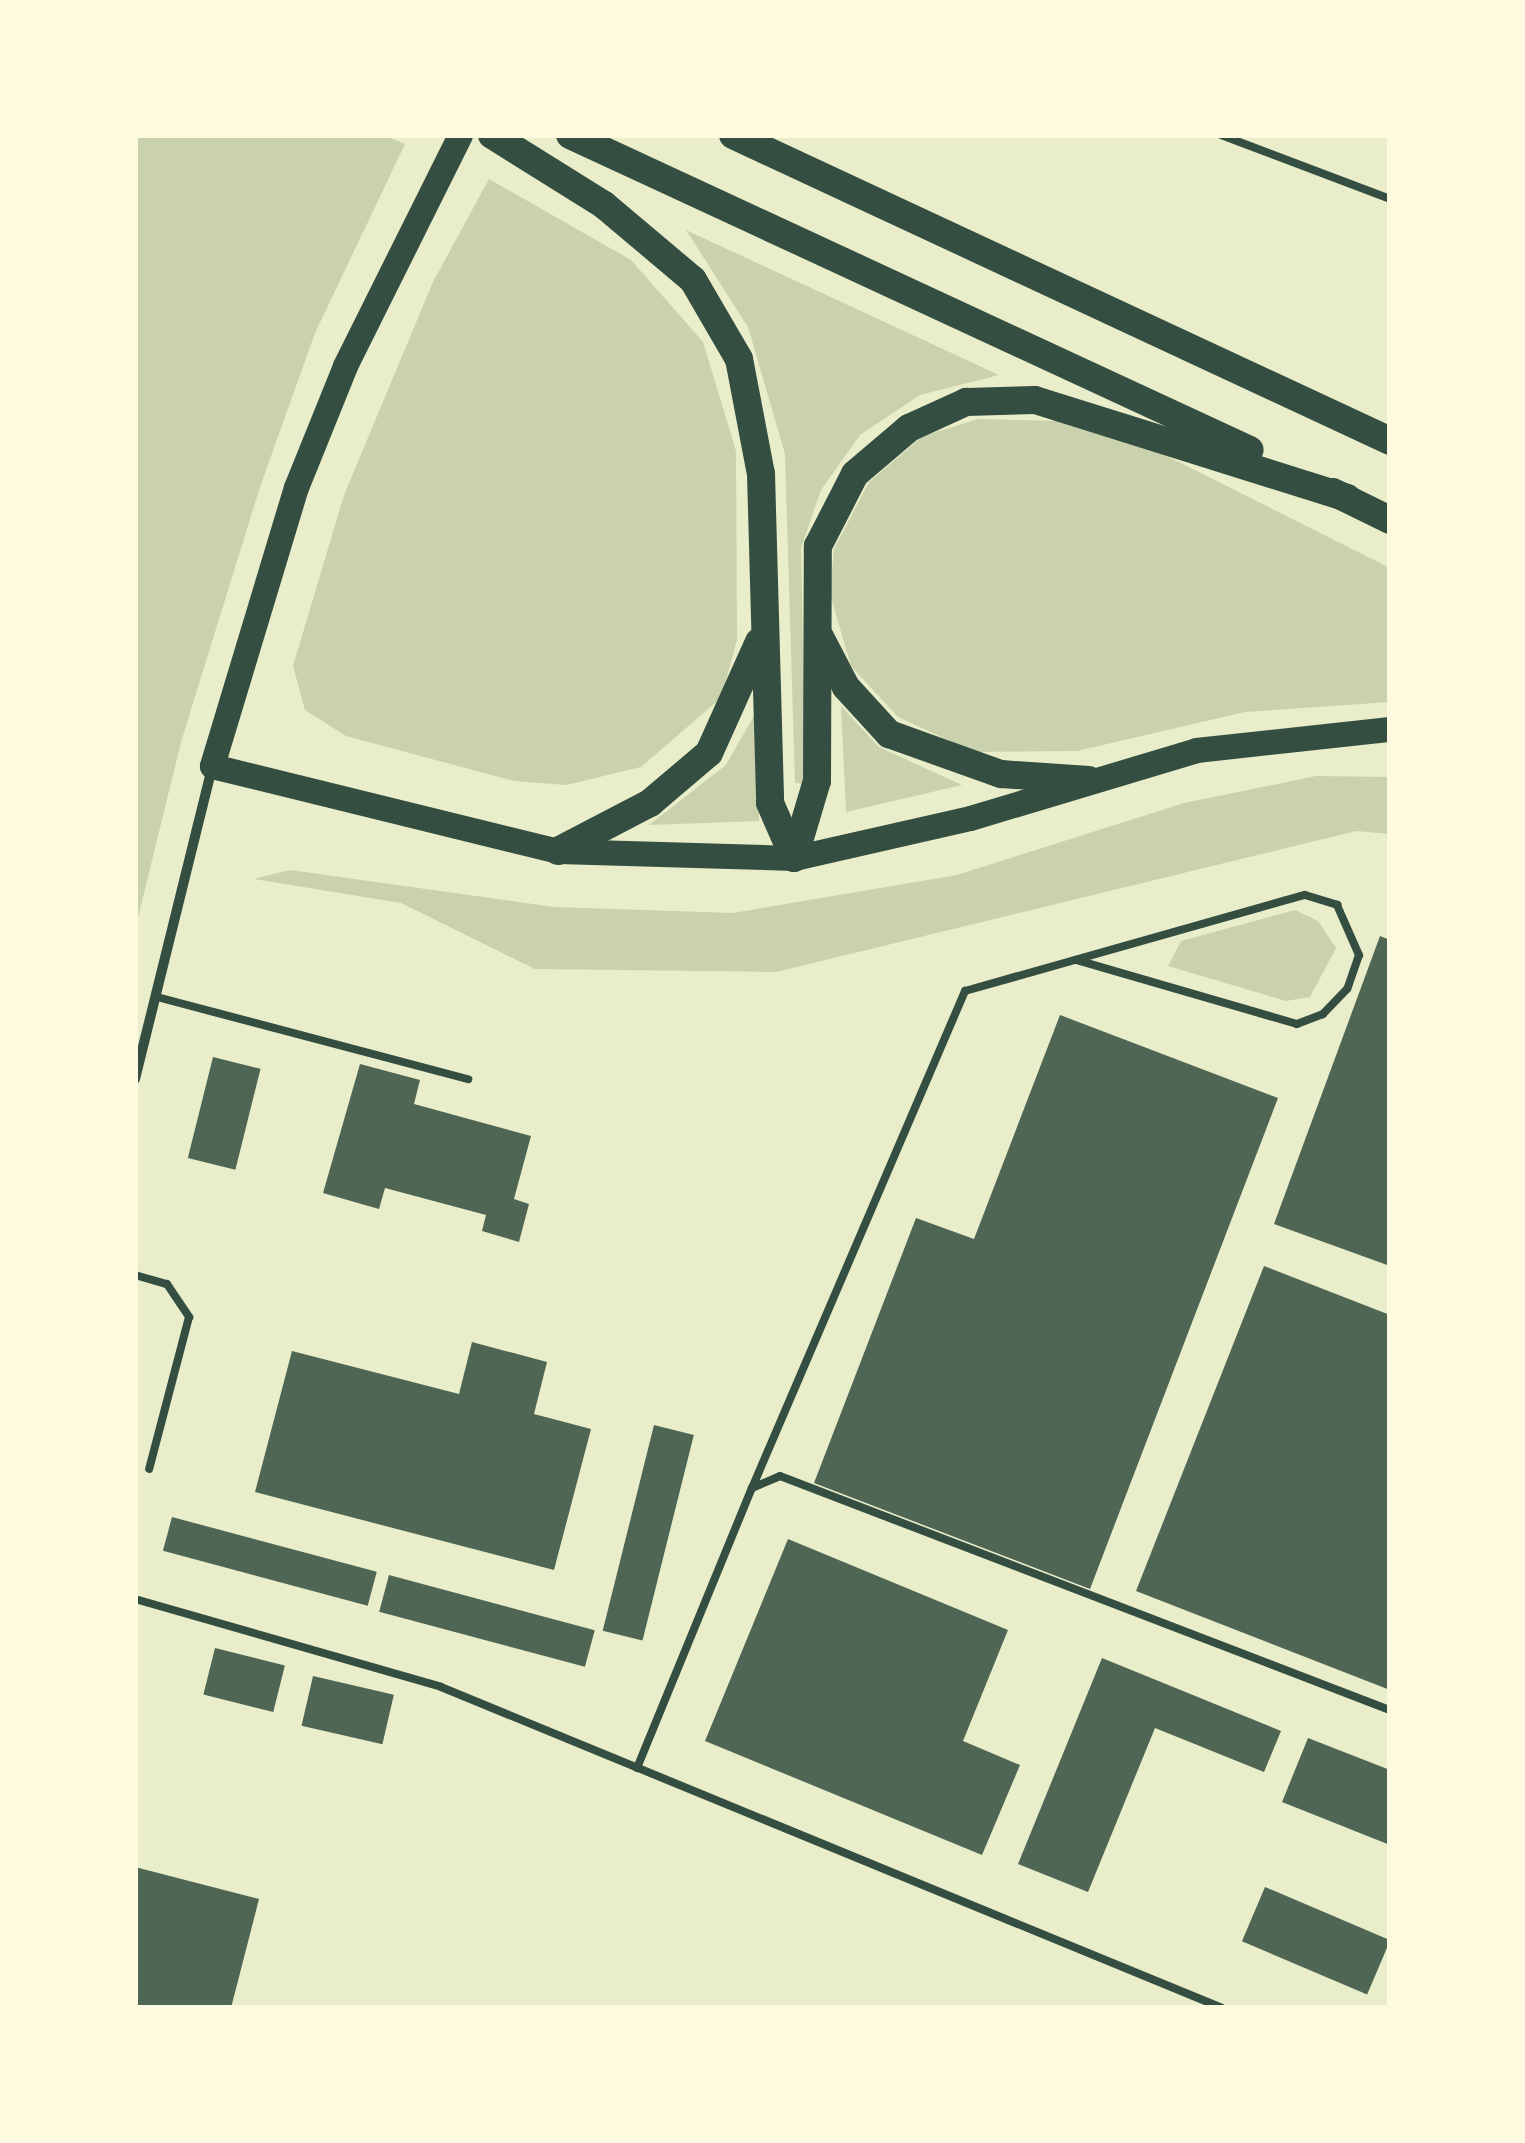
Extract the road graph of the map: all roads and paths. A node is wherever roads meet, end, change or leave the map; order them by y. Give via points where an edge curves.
1 (460, 135) edge
2 (492, 135) edge
3 (570, 135) edge
4 (732, 135) edge
5 (1221, 135) edge
6 (1390, 200) edge
7 (1390, 441) edge
8 (1347, 498) junction
9 (1390, 520) edge
10 (765, 627) junction
11 (816, 631) junction
12 (1390, 729) edge
13 (212, 766) junction
14 (1089, 780) junction
15 (558, 851) junction
16 (794, 858) junction
17 (1076, 960) junction
18 (157, 997) junction
19 (135, 1079) edge
20 (468, 1079) dead end
21 (135, 1275) edge
22 (149, 1469) dead end
23 (752, 1488) junction
24 (135, 1600) edge
25 (1390, 1710) edge
26 (638, 1768) junction
27 (1222, 2008) edge

1 - 13 main road via 352,349 296,487
2 - 10 highway via 604,204 693,280 739,359 762,474
3 - 8 highway via 1031,342
4 - 7 highway
5 - 6 lane
8 - 9 highway
8 - 11 highway via 1077,407 966,402 909,428 855,474 818,546
10 - 15 highway via 709,753 650,803
10 - 16 highway via 770,803
11 - 14 highway via 846,687 889,734 1001,774
11 - 16 highway via 817,781
12 - 14 main road via 1253,738
13 - 15 main road
13 - 18 street
14 - 16 main road
15 - 16 main road
17 - 17 lane via 1305,895 1337,905 1359,955 1347,989 1324,1014 1297,1024
17 - 23 lane via 965,992
18 - 19 street
18 - 20 lane
21 - 22 lane via 167,1284 189,1317
23 - 25 lane via 780,1476
23 - 26 lane
24 - 26 lane via 440,1687
26 - 27 lane

